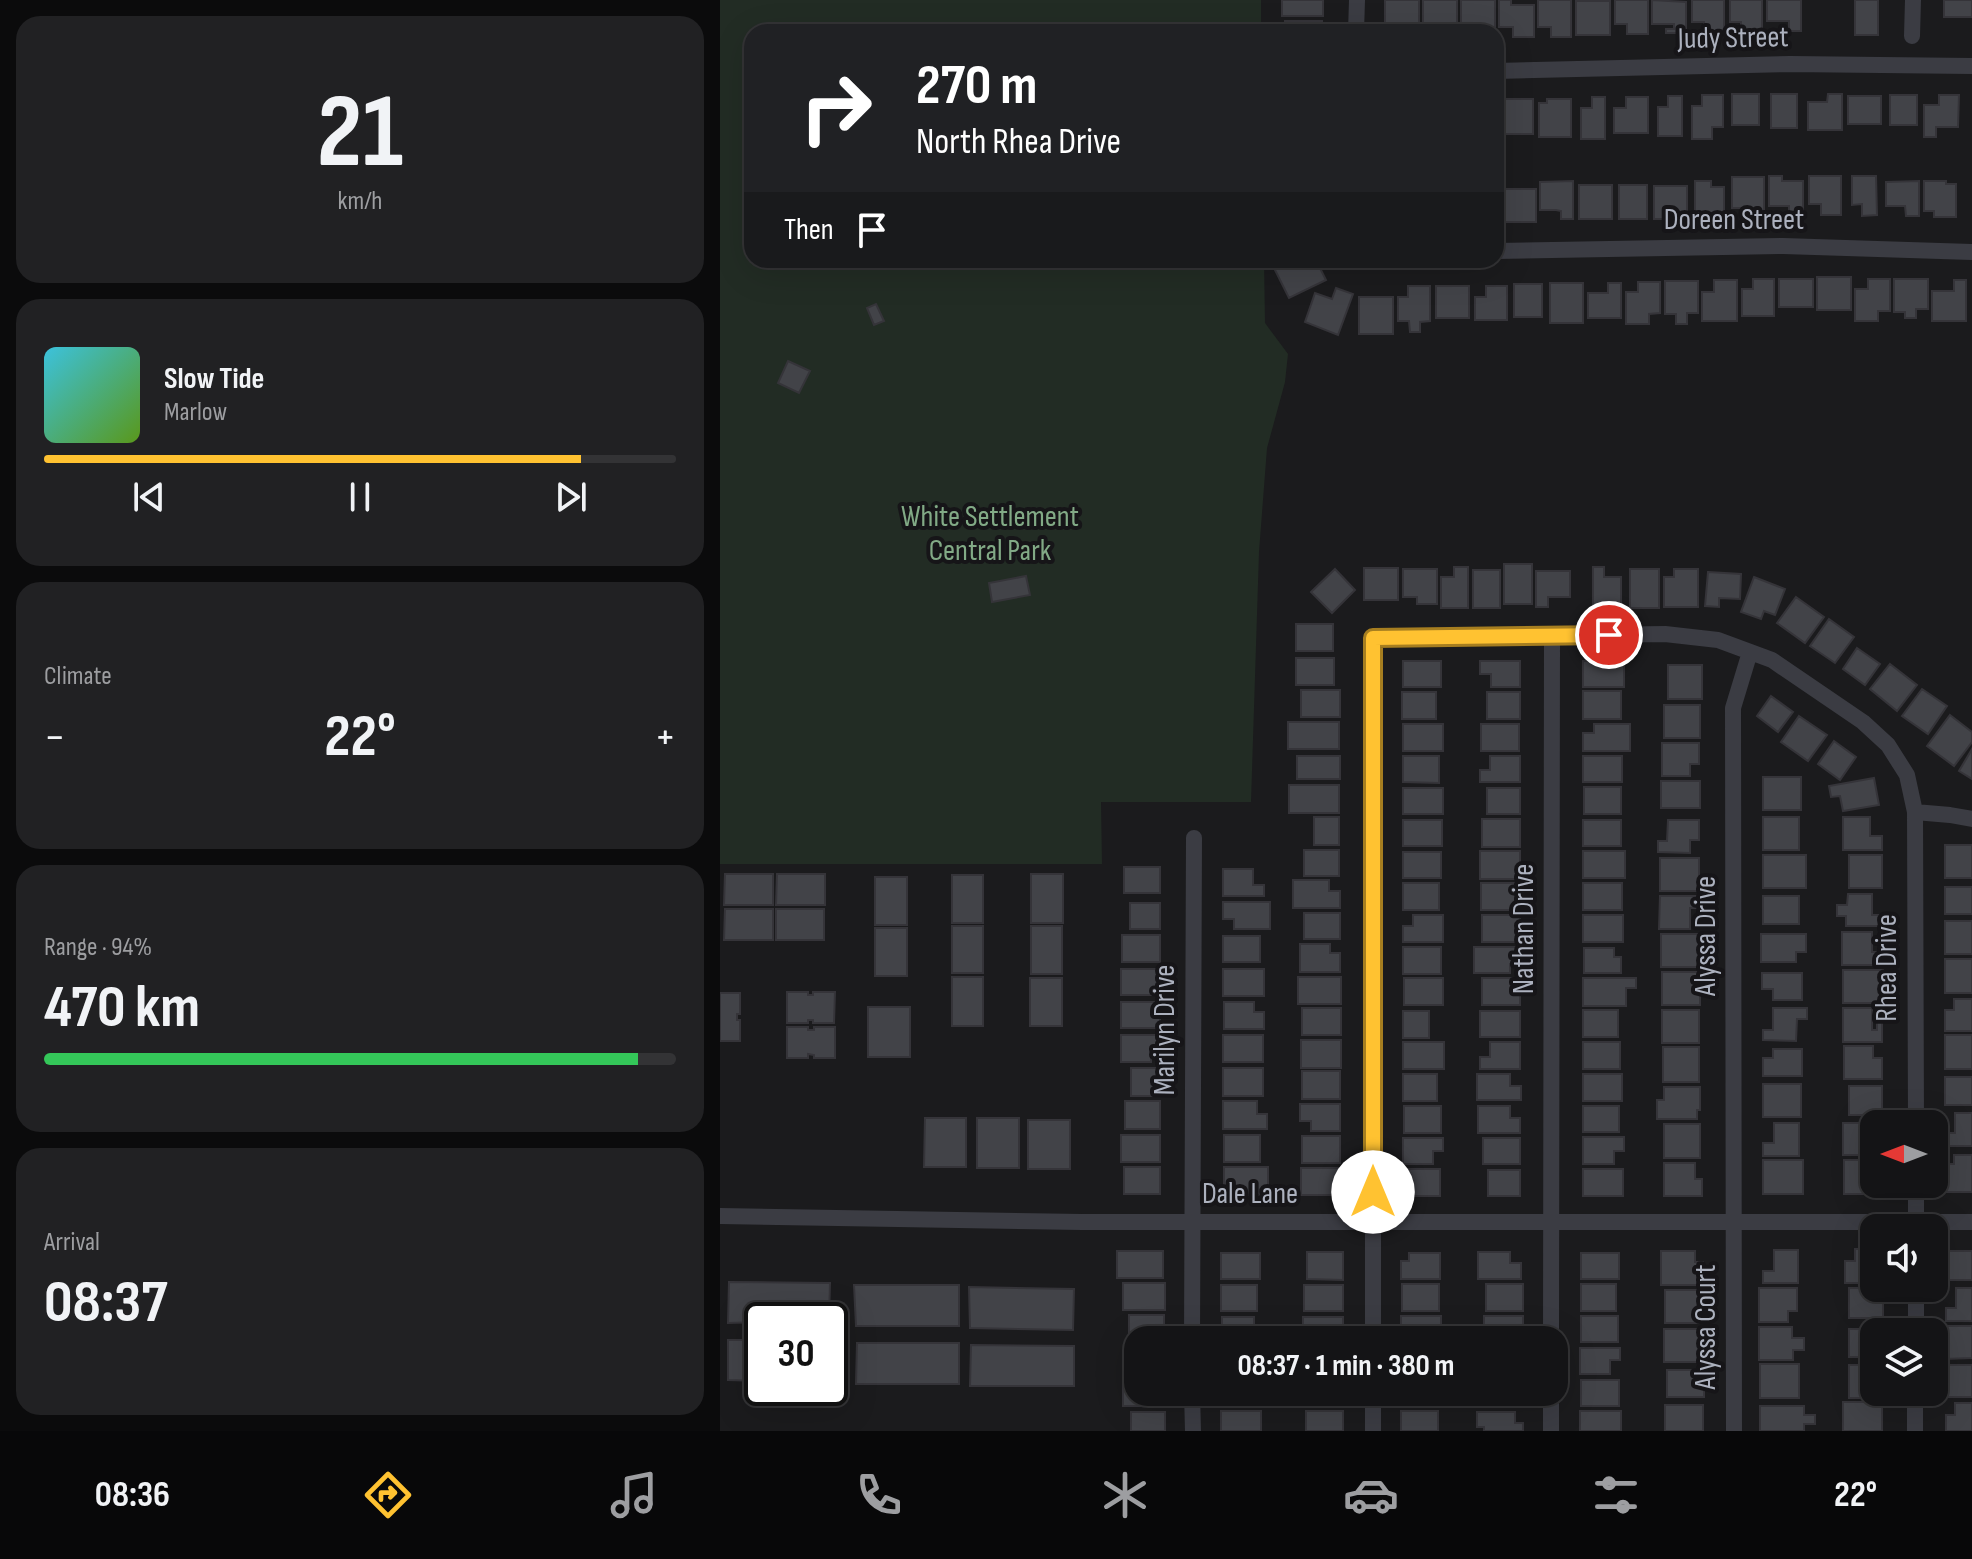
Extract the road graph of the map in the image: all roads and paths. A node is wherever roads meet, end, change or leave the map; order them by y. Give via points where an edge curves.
1 (1357, 0) edge
2 (1913, 0) edge
3 (1356, 24) edge
4 (1912, 36) dead end
5 (1972, 66) edge
6 (1504, 71) edge
7 (1504, 251) edge
8 (1972, 252) edge
9 (1552, 636) junction
10 (1750, 652) junction
11 (1915, 812) junction
12 (1972, 819) edge
13 (1194, 838) dead end
14 (1916, 1110) edge
15 (720, 1216) edge
16 (1192, 1222) junction
17 (1373, 1222) junction
18 (1552, 1222) junction
19 (1734, 1222) junction
20 (1972, 1222) edge
21 (1948, 1223) edge
22 (1860, 1224) edge
23 (1192, 1326) edge
24 (1373, 1326) edge
25 (1551, 1326) edge
26 (1192, 1406) edge
27 (1373, 1406) edge
28 (1551, 1406) edge
29 (1915, 1406) edge
30 (1193, 1431) edge
31 (1373, 1431) edge
32 (1551, 1431) edge
33 (1734, 1431) edge
34 (1915, 1431) edge

1 - 3 street
2 - 4 street
5 - 6 street, Judy Street
7 - 8 street, Doreen Street via 1783,246
9 - 10 street, Rhea Drive via 1665,634 1718,640
9 - 17 street, Rhea Drive via 1373,638
9 - 18 street, Nathan Drive
10 - 11 street, Rhea Drive via 1772,660 1888,745 1907,775
10 - 19 street, Alyssa Drive via 1733,708
11 - 12 street
11 - 14 street, Rhea Drive
13 - 16 street, Marilyn Drive
15 - 16 street, Dale Lane
16 - 17 street, Dale Lane
16 - 23 street, Marilyn Drive
17 - 18 street, Dale Lane
17 - 24 street
18 - 19 street, Dale Lane
18 - 25 street, Nathan Drive
19 - 22 street, Dale Lane
19 - 33 street, Alyssa Court
20 - 21 street, Dale Lane
26 - 30 street
27 - 31 street
28 - 32 street
29 - 34 street

